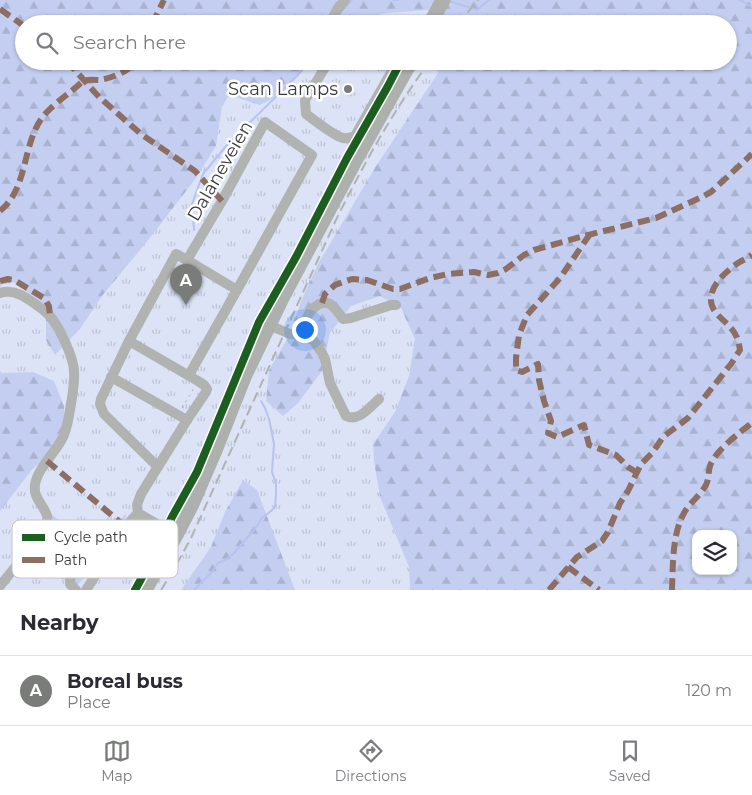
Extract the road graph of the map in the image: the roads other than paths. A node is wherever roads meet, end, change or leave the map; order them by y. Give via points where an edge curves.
1 (344, 0) edge
2 (443, 0) edge
3 (335, 15) edge
4 (435, 15) edge
5 (323, 70) edge
6 (392, 70) edge
7 (406, 70) edge
8 (187, 260) junction
9 (237, 290) junction
10 (0, 293) edge
11 (396, 305) dead end
12 (269, 325) junction
13 (304, 335) junction
14 (129, 341) junction
15 (111, 377) junction
16 (193, 378) junction
17 (379, 399) dead end
18 (182, 418) junction
19 (158, 467) junction
20 (138, 513) junction
21 (47, 520) edge
22 (132, 520) edge
23 (150, 520) edge
24 (178, 532) edge
25 (12, 571) edge
26 (71, 578) edge
27 (94, 578) edge
28 (152, 578) edge
29 (0, 586) edge
30 (76, 590) edge
31 (86, 590) edge
32 (145, 590) edge

1 - 3 lane
2 - 4 highway
5 - 6 lane via 305,100 306,114 342,138 355,136
7 - 12 highway
8 - 9 lane
8 - 9 lane, Dalaneveien via 265,122 312,155
8 - 14 lane via 176,254
9 - 16 lane, Dalaneveien
10 - 21 lane via 18,294 47,313 64,340 73,363 72,401 66,431 34,485
11 - 13 lane via 343,319 332,306 322,303 308,314
12 - 13 lane via 290,334
12 - 24 highway
13 - 17 lane via 314,341 322,353 330,383 344,414 355,418
14 - 15 lane
14 - 16 lane
15 - 18 lane
15 - 19 lane via 100,404 104,414
16 - 18 lane via 207,389
18 - 19 lane
19 - 20 lane via 141,494
20 - 22 lane
20 - 23 lane
25 - 29 lane
26 - 30 lane via 70,584
27 - 31 lane
28 - 32 highway

